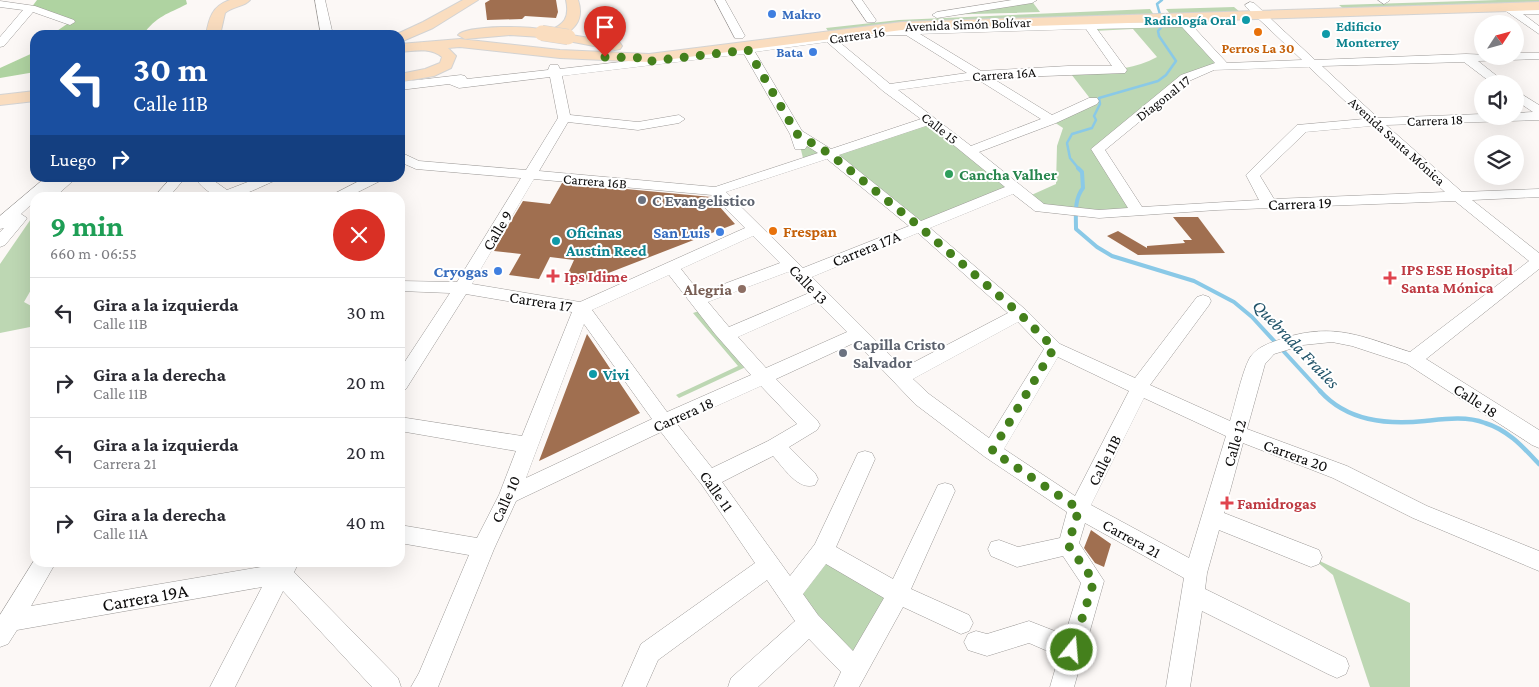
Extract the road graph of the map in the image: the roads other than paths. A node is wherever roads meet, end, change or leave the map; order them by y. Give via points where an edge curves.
1 (232, 0) edge
2 (244, 0) edge
3 (320, 0) edge
4 (331, 0) edge
5 (572, 0) edge
6 (720, 0) edge
7 (857, 0) edge
8 (1032, 0) edge
9 (1431, 0) edge
10 (1383, 1) edge
11 (467, 2) edge
12 (989, 3) edge
13 (0, 4) edge
14 (1539, 6) edge
15 (32, 8) junction
16 (1510, 8) junction
17 (1260, 9) junction
18 (1539, 11) edge
19 (937, 15) junction
20 (1165, 18) junction
21 (871, 20) junction
22 (70, 22) dead end
23 (18, 24) junction
24 (1090, 25) junction
25 (0, 26) edge
26 (203, 30) edge
27 (214, 30) edge
28 (326, 30) edge
29 (335, 30) edge
30 (906, 30) junction
31 (1539, 31) edge
32 (405, 35) edge
33 (739, 36) junction
34 (827, 37) junction
35 (405, 41) edge
36 (0, 44) edge
37 (475, 44) junction
38 (424, 45) junction
39 (405, 47) edge
40 (748, 50) junction
41 (1539, 56) edge
42 (1466, 58) junction
43 (650, 60) junction
44 (1316, 62) junction
45 (1224, 66) junction
46 (555, 70) junction
47 (980, 75) junction
48 (1489, 75) edge
49 (405, 77) edge
50 (405, 85) edge
51 (887, 88) junction
52 (30, 91) edge
53 (0, 94) edge
54 (30, 97) edge
55 (0, 100) edge
56 (1524, 100) edge
57 (1093, 101) dead end
58 (1539, 111) edge
59 (1539, 116) edge
60 (564, 118) junction
61 (679, 119) dead end
62 (931, 120) junction
63 (1051, 120) junction
64 (1391, 122) junction
65 (1376, 123) junction
66 (797, 134) junction
67 (969, 151) junction
68 (834, 158) junction
69 (405, 162) edge
70 (804, 162) junction
71 (530, 176) junction
72 (48, 182) edge
73 (64, 182) edge
74 (174, 182) edge
75 (207, 182) edge
76 (260, 182) edge
77 (366, 182) edge
78 (1016, 188) junction
79 (716, 191) junction
80 (37, 192) edge
81 (52, 192) edge
82 (165, 192) edge
83 (220, 192) edge
84 (238, 192) edge
85 (345, 192) edge
86 (1539, 193) edge
87 (1466, 196) junction
88 (30, 198) edge
89 (1269, 204) junction
90 (30, 210) edge
91 (1061, 210) joint
92 (1137, 212) junction
93 (20, 218) junction
94 (0, 224) edge
95 (920, 227) junction
96 (755, 229) junction
97 (0, 233) edge
98 (0, 242) edge
99 (1539, 247) edge
100 (1539, 261) edge
101 (672, 268) junction
102 (796, 270) junction
103 (405, 286) edge
104 (462, 288) junction
105 (820, 294) junction
106 (696, 300) junction
107 (1203, 302) dead end
108 (582, 308) junction
109 (1020, 314) junction
110 (726, 335) junction
111 (858, 335) junction
112 (1054, 348) junction
113 (1413, 359) junction
114 (405, 376) edge
115 (901, 377) junction
116 (763, 378) junction
117 (1140, 388) junction
118 (664, 422) junction
119 (405, 425) edge
120 (1237, 433) junction
121 (1539, 440) edge
122 (527, 445) junction
123 (775, 446) junction
124 (992, 451) junction
125 (865, 459) dead end
126 (709, 479) junction
127 (808, 479) dead end
128 (945, 491) dead end
129 (509, 495) junction
130 (1079, 509) junction
131 (1211, 518) junction
132 (405, 535) edge
133 (1068, 545) junction
134 (483, 548) junction
135 (999, 549) dead end
136 (823, 551) junction
137 (1311, 557) dead end
138 (1539, 561) edge
139 (768, 566) junction
140 (42, 567) edge
141 (275, 567) edge
142 (279, 567) edge
143 (280, 567) edge
144 (1194, 584) junction
145 (789, 594) junction
146 (898, 594) junction
147 (810, 623) junction
148 (961, 623) dead end
149 (5, 628) edge
150 (976, 642) dead end
151 (1072, 650) junction
152 (1337, 666) dead end
153 (851, 679) edge
154 (222, 687) edge
155 (389, 687) edge
156 (423, 687) edge
157 (634, 687) edge
158 (740, 687) edge
159 (1062, 687) edge
160 (1178, 687) edge

1 - 26 main road via 213,8 206,15
2 - 27 main road via 218,11
3 - 28 street
4 - 29 street
5 - 37 main road via 576,16 561,30 518,43
6 - 33 street
7 - 21 street
8 - 12 street
9 - 10 main road, Avenida Simón Bolívar
10 - 17 main road, Avenida Simón Bolívar
11 - 32 main road
12 - 19 street
13 - 15 street
14 - 16 main road, Avenida Simón Bolívar
15 - 22 street
15 - 23 street
16 - 17 main road, Avenida Simón Bolívar
16 - 18 street
16 - 31 street
17 - 20 main road, Avenida Simón Bolívar
17 - 44 street, Avenida Santa Mónica
19 - 20 main road, Avenida Simón Bolívar
19 - 21 main road, Avenida Simón Bolívar
20 - 24 main road, Avenida Simón Bolívar
20 - 45 street
21 - 33 main road, Avenida Simón Bolívar
23 - 25 street
23 - 36 street
24 - 30 street, Carrera 16
24 - 34 main road, Avenida Simón Bolívar via 902,26
24 - 47 street, Carrera 16A via 1121,70
30 - 34 street, Carrera 16
30 - 47 street
33 - 35 main road, Avenida Simón Bolívar, bridge via 633,48 542,33 498,32
34 - 40 street, Carrera 16
34 - 43 main road, Avenida Simón Bolívar
34 - 51 street, Calle 15
37 - 38 main road, Avenida Simón Bolívar
37 - 43 main road, Avenida Simón Bolívar
38 - 39 main road, Avenida Simón Bolívar
38 - 49 main road via 442,50 449,56 446,65 429,73
40 - 43 street, Carrera 16
40 - 66 street
41 - 42 street
42 - 44 street
42 - 48 street
43 - 46 street, Carrera 16
44 - 45 street, Diagonal 17
44 - 64 street, Avenida Santa Mónica
44 - 65 street, Avenida Santa Mónica
45 - 92 street, Diagonal 17 via 1203,69 1185,78 1098,149
46 - 50 street, Carrera 16 via 459,84 450,80
46 - 60 street
47 - 51 street, Carrera 16A
47 - 63 street
51 - 62 street, Calle 15
52 - 53 main road
54 - 55 main road
56 - 58 street
57 - 63 street
59 - 64 street, Carrera 18
60 - 61 street via 638,126
60 - 71 street, Calle 9
62 - 67 street, Calle 15
62 - 68 street via 848,148
63 - 67 street
64 - 65 street, Carrera 18
64 - 87 street, Avenida Santa Mónica
65 - 87 street, Avenida Santa Mónica
65 - 89 street, Carrera 18 via 1302,128 1253,175
66 - 68 street
66 - 70 street
67 - 78 street, Calle 15
68 - 70 street, Carrera 16B
68 - 95 street
69 - 71 street, Carrera 16B
70 - 79 street, Carrera 16B
71 - 79 street, Carrera 16B
71 - 104 street, Calle 9
72 - 80 street
73 - 81 street
74 - 82 street
75 - 83 street
76 - 84 street
77 - 85 street
78 - 91 street, Calle 15 via 1040,208
78 - 95 street, Carrera 17A
79 - 96 street, Calle 13
86 - 87 street, Carrera 19
87 - 89 street, Carrera 19
87 - 99 street, Avenida Santa Mónica
87 - 100 street, Avenida Santa Mónica
88 - 94 street
89 - 92 street, Carrera 19
90 - 93 street
91 - 92 street, Carrera 19 via 1099,214
93 - 97 street
93 - 98 street
95 - 102 street, Carrera 17A
95 - 109 street
96 - 101 street, Carrera 17
96 - 102 street, Calle 13
100 - 113 street
101 - 106 street
101 - 108 street, Carrera 17
102 - 105 street, Calle 13
102 - 106 street, Carrera 17A
103 - 104 street, Carrera 17
104 - 108 street, Carrera 17
104 - 114 street, Calle 9
105 - 110 street
105 - 111 street, Calle 13
106 - 110 street
107 - 117 street, Calle 11B
108 - 118 street, Calle 11
108 - 122 street, Calle 10
109 - 112 street
109 - 115 street
110 - 116 street
111 - 115 street, Calle 13
111 - 116 street, Carrera 18
112 - 117 street, Carrera 20
112 - 124 street
113 - 120 street, Calle 12 via 1332,336 1302,339 1268,350 1257,361
113 - 121 street, Calle 18
115 - 124 street, Carrera 21 via 922,399
116 - 118 street, Carrera 18
116 - 123 street via 810,426
117 - 120 street, Carrera 20
117 - 130 street, Calle 11B
118 - 126 street, Calle 11
118 - 129 street, Carrera 18
119 - 122 street
120 - 131 street, Calle 12
120 - 138 street, Carrera 20 via 1334,469 1420,512
122 - 129 street, Calle 10
123 - 126 street
123 - 127 street
124 - 130 street, Carrera 21
125 - 136 street
126 - 139 street, Calle 11
128 - 146 street
129 - 134 street, Calle 10
130 - 133 street, Calle 11B
130 - 144 street, Carrera 21
131 - 137 street
131 - 144 street, Calle 12
132 - 134 street
133 - 135 street via 1017,557
133 - 151 street via 1094,581
134 - 156 street, Calle 10
136 - 145 street
136 - 146 street
139 - 145 street, Calle 11
139 - 157 street via 649,652
140 - 149 street
141 - 149 street, Carrera 19A
142 - 154 street
143 - 155 street
144 - 152 street, Carrera 21
144 - 160 street, Calle 12
145 - 147 street, Calle 11
146 - 148 street
146 - 153 street
147 - 153 street, Calle 11
147 - 158 street
150 - 151 street via 987,645 1029,632
151 - 159 street

